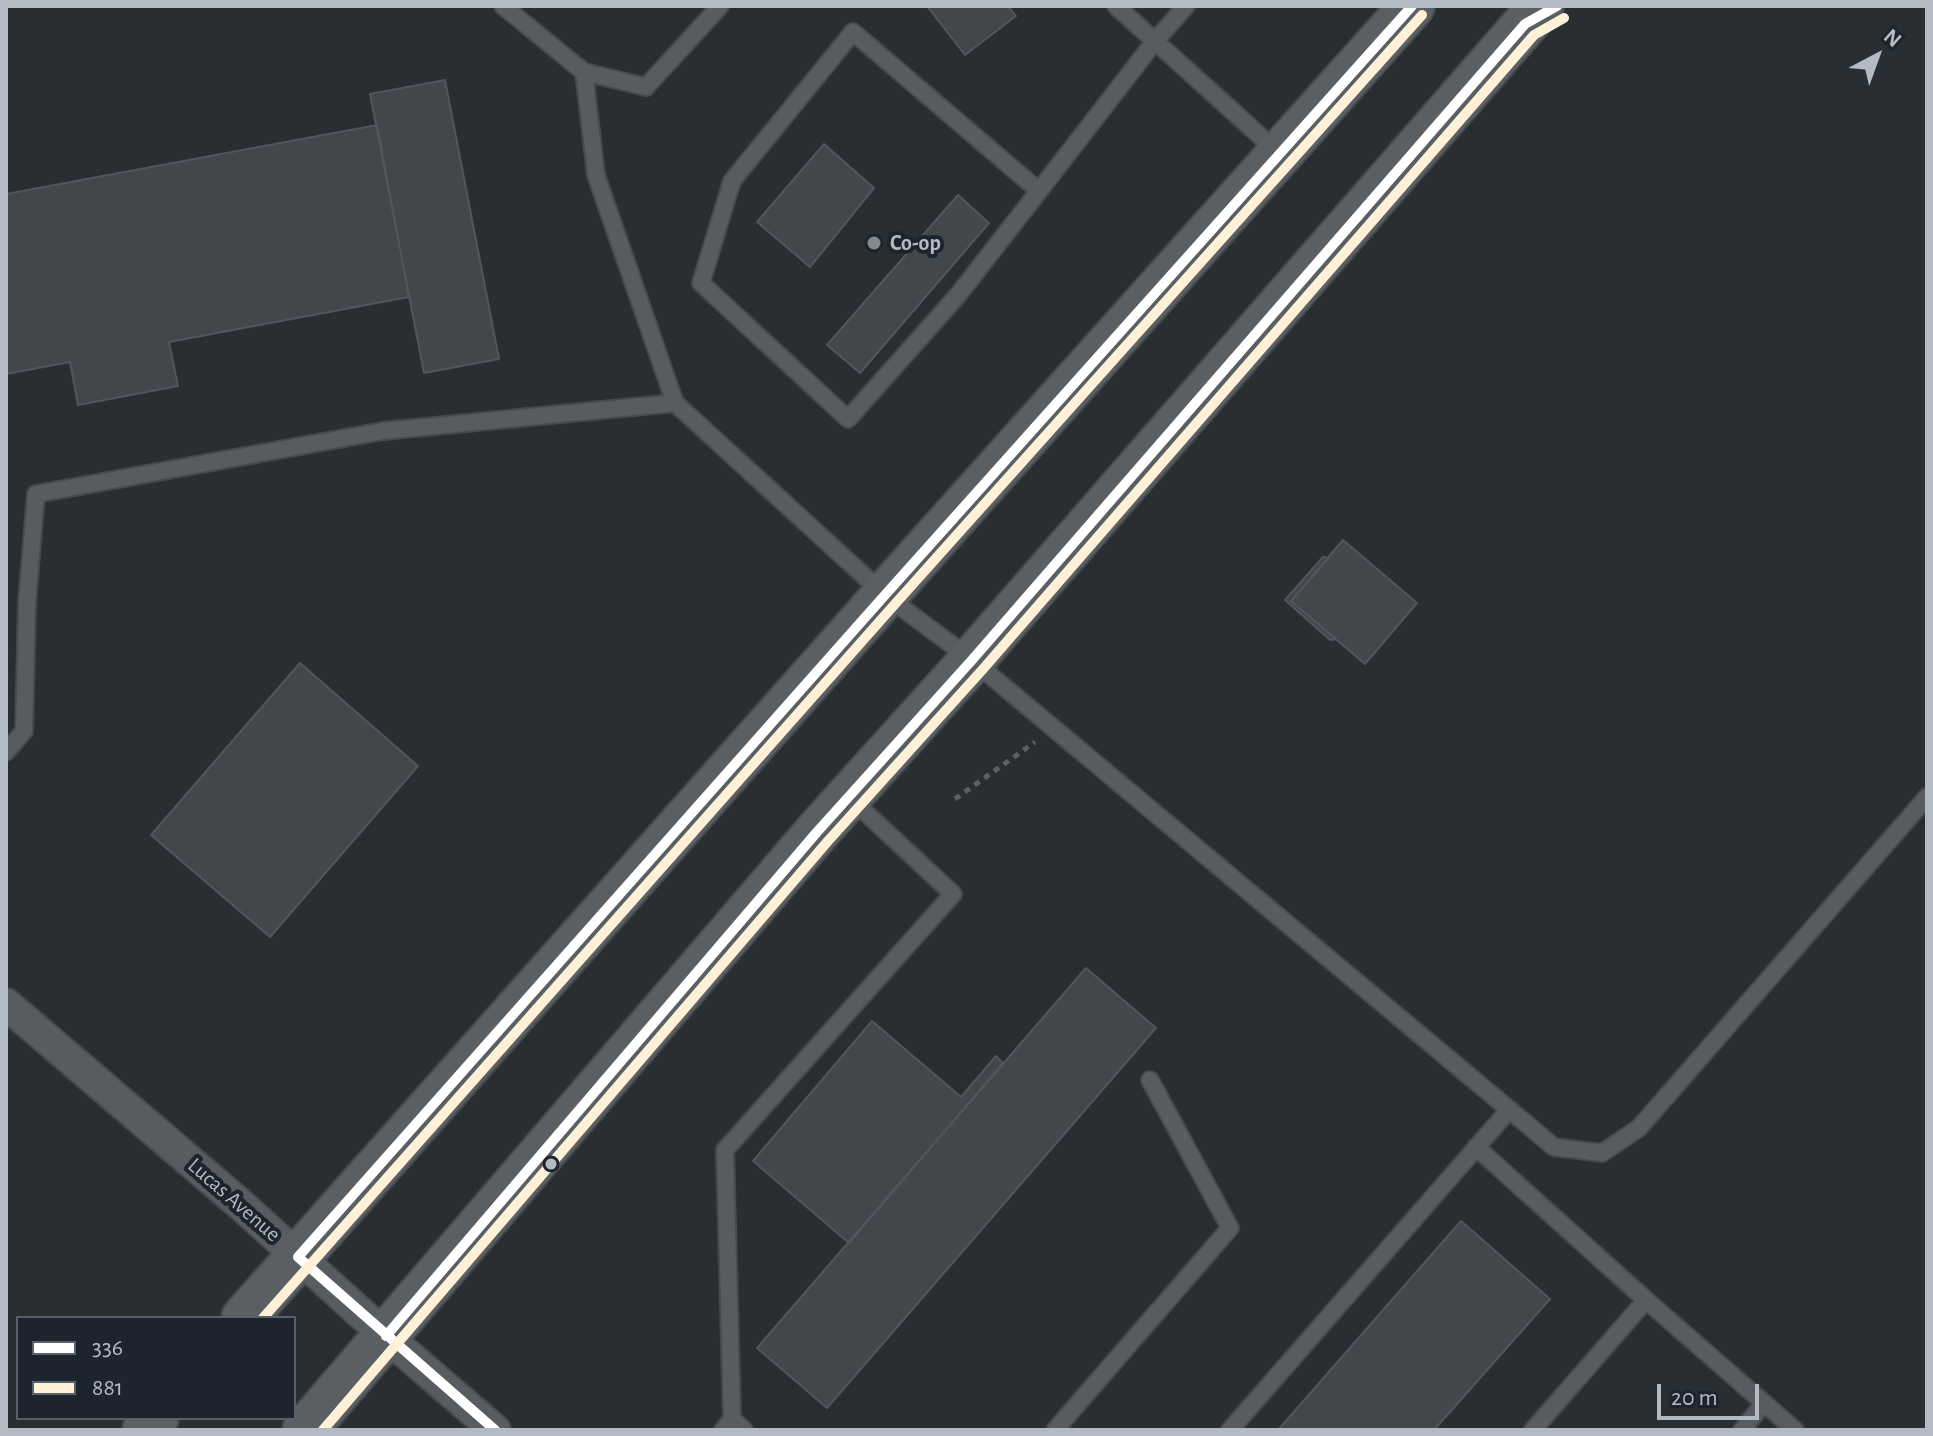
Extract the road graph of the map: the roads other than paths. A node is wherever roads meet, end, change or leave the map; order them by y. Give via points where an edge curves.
1 (503, 6) edge
2 (720, 6) edge
3 (1116, 6) edge
4 (1186, 6) edge
5 (1394, 6) edge
6 (1412, 6) edge
7 (1541, 12) edge
8 (1155, 41) junction
9 (1354, 71) junction
10 (584, 72) junction
11 (1280, 154) junction
12 (1039, 191) junction
13 (675, 403) junction
14 (885, 595) junction
15 (972, 660) junction
16 (6, 752) edge
17 (849, 797) junction
18 (1927, 797) edge
19 (6, 1004) edge
20 (1150, 1080) dead end
21 (1509, 1110) junction
22 (1476, 1147) junction
23 (298, 1257) junction
24 (1646, 1300) junction
25 (246, 1316) edge
26 (386, 1336) junction
27 (1764, 1403) junction
28 (733, 1426) edge
29 (305, 1430) edge
30 (495, 1430) edge
31 (1055, 1430) edge
32 (1230, 1430) edge
33 (1533, 1430) edge
34 (1742, 1430) edge
35 (1795, 1430) edge

1 - 10 lane
2 - 10 lane via 646,87
3 - 8 lane
4 - 8 lane
5 - 9 main road
6 - 9 main road
7 - 15 main road
8 - 11 lane
8 - 12 lane
9 - 11 main road
10 - 13 lane via 596,175
11 - 14 main road
12 - 12 lane via 958,295 848,419 701,283 732,181 853,32
13 - 14 lane
13 - 16 lane via 383,431 36,494 24,731
14 - 15 lane
14 - 23 main road
15 - 17 main road
15 - 21 lane
17 - 26 main road
17 - 28 lane via 953,894 725,1150
18 - 21 lane via 1639,1128 1602,1153 1554,1147
19 - 23 street, Lucas Avenue
20 - 31 lane via 1230,1228
21 - 22 lane
22 - 24 lane
22 - 32 lane
23 - 25 main road
23 - 26 street, Lucas Avenue
24 - 27 lane
24 - 33 lane
26 - 29 main road
26 - 30 street, Lucas Avenue
27 - 34 lane
27 - 35 lane

